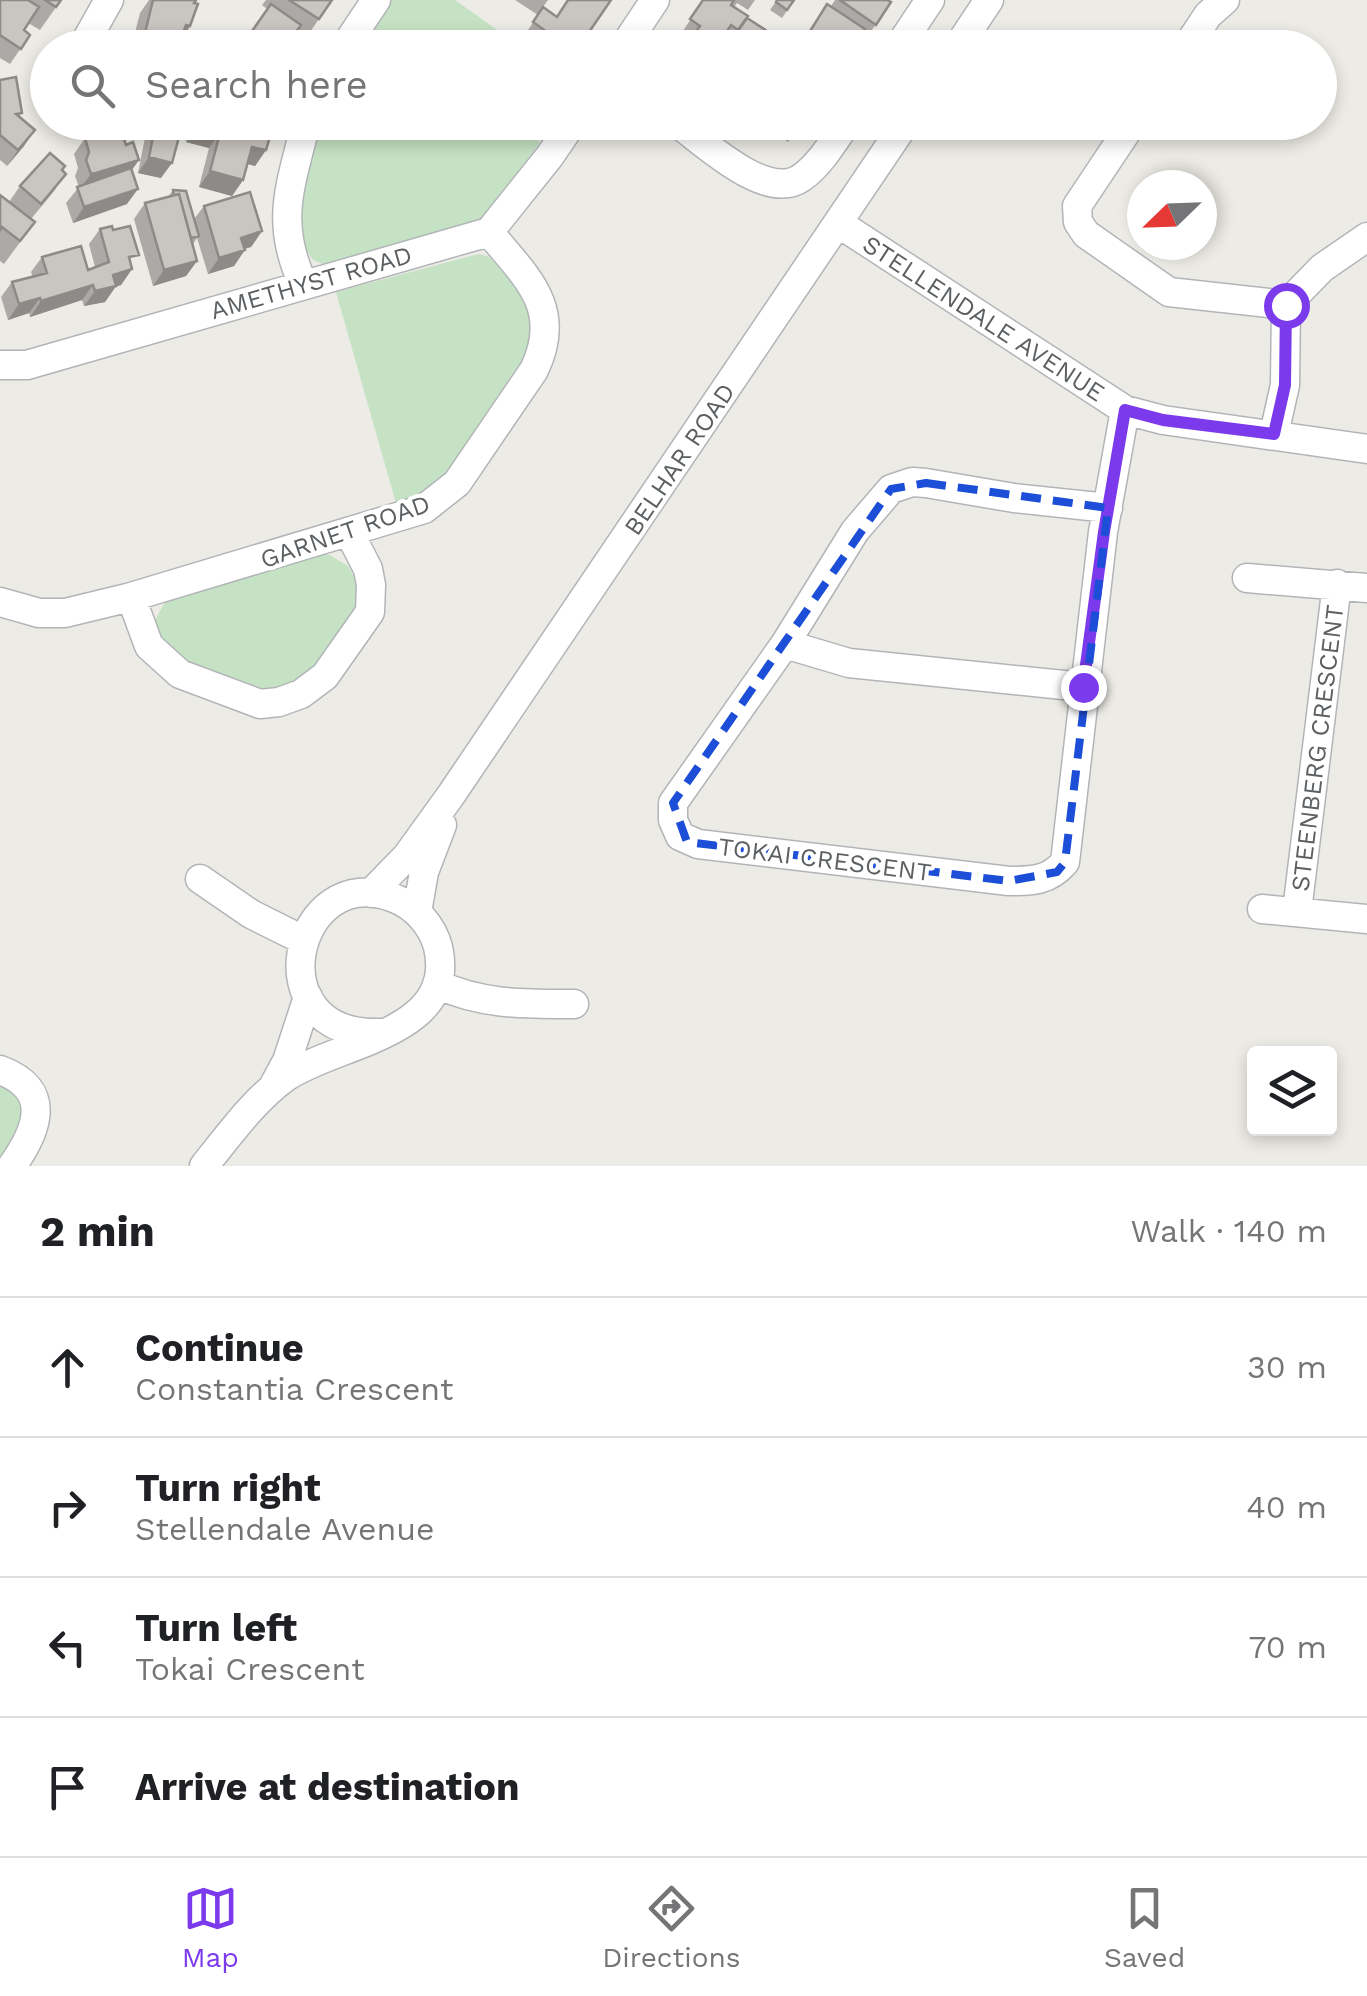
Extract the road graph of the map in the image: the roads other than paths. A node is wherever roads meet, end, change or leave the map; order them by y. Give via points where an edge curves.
1 (109, 0) edge
2 (376, 0) edge
3 (655, 0) edge
4 (930, 0) edge
5 (989, 0) edge
6 (1225, 0) edge
7 (92, 30) edge
8 (356, 30) edge
9 (635, 30) edge
10 (910, 30) edge
11 (969, 30) edge
12 (1198, 30) edge
13 (302, 140) edge
14 (561, 140) edge
15 (702, 140) edge
16 (834, 140) edge
17 (894, 140) edge
18 (1121, 140) edge
19 (838, 223) junction
20 (489, 232) junction
21 (1367, 238) edge
22 (303, 284) junction
23 (1286, 305) junction
24 (0, 365) edge
25 (1125, 410) junction
26 (1274, 434) junction
27 (1367, 449) edge
28 (1108, 508) junction
29 (350, 534) junction
30 (1247, 578) dead end
31 (1337, 584) junction
32 (1367, 588) edge
33 (131, 598) junction
34 (0, 602) edge
35 (784, 644) junction
36 (1083, 687) junction
37 (451, 795) junction
38 (200, 879) dead end
39 (371, 893) junction
40 (1262, 909) dead end
41 (1297, 911) junction
42 (417, 912) junction
43 (1367, 919) edge
44 (304, 940) junction
45 (436, 984) junction
46 (308, 997) junction
47 (574, 1004) dead end
48 (381, 1034) junction
49 (0, 1070) edge
50 (274, 1086) junction
51 (12, 1166) edge
52 (204, 1166) edge

1 - 7 street
2 - 8 street
3 - 9 street
4 - 10 street
5 - 11 street
6 - 12 street
13 - 22 street via 285,225
14 - 20 street
15 - 16 street via 760,180 785,185 800,179
17 - 19 street, BELHAR ROAD
18 - 23 street via 1077,206 1086,234 1169,292
19 - 25 street, STELLENDALE AVENUE
19 - 37 street, BELHAR ROAD
20 - 22 street, AMETHYST ROAD
20 - 29 street, GARNET ROAD via 544,308 543,352 448,493 424,509
21 - 23 street via 1322,268
22 - 24 street, AMETHYST ROAD via 27,364
23 - 26 street via 1285,385
25 - 26 street, STELLENDALE AVENUE
25 - 28 street, TOKAI CRESCENT
26 - 27 street, STELLENDALE AVENUE
28 - 35 street, TOKAI CRESCENT via 926,483 898,486 856,532
28 - 36 street, TOKAI CRESCENT
29 - 33 street, GARNET ROAD
29 - 33 street via 368,569 370,612 325,676 279,702 260,704 180,674 149,646
30 - 31 street, STEENBERG CRESCENT
31 - 32 street, STEENBERG CRESCENT
31 - 41 street, STEENBERG CRESCENT
33 - 34 street, GARNET ROAD via 39,614
35 - 36 street via 849,663
35 - 36 street, TOKAI CRESCENT via 673,803 673,820 687,842 1040,880 1065,862
37 - 39 street, BELHAR ROAD
37 - 42 street, BELHAR ROAD
38 - 44 street
39 - 42 street
39 - 44 street via 334,903
40 - 41 street, STEENBERG CRESCENT
41 - 43 street, STEENBERG CRESCENT
42 - 45 street via 437,946
44 - 46 street via 299,968
45 - 47 street via 506,1004
45 - 48 street via 416,1017
46 - 48 street via 342,1030
46 - 50 street
48 - 50 street
49 - 51 street via 28,1090 36,1114 31,1140
50 - 52 street

